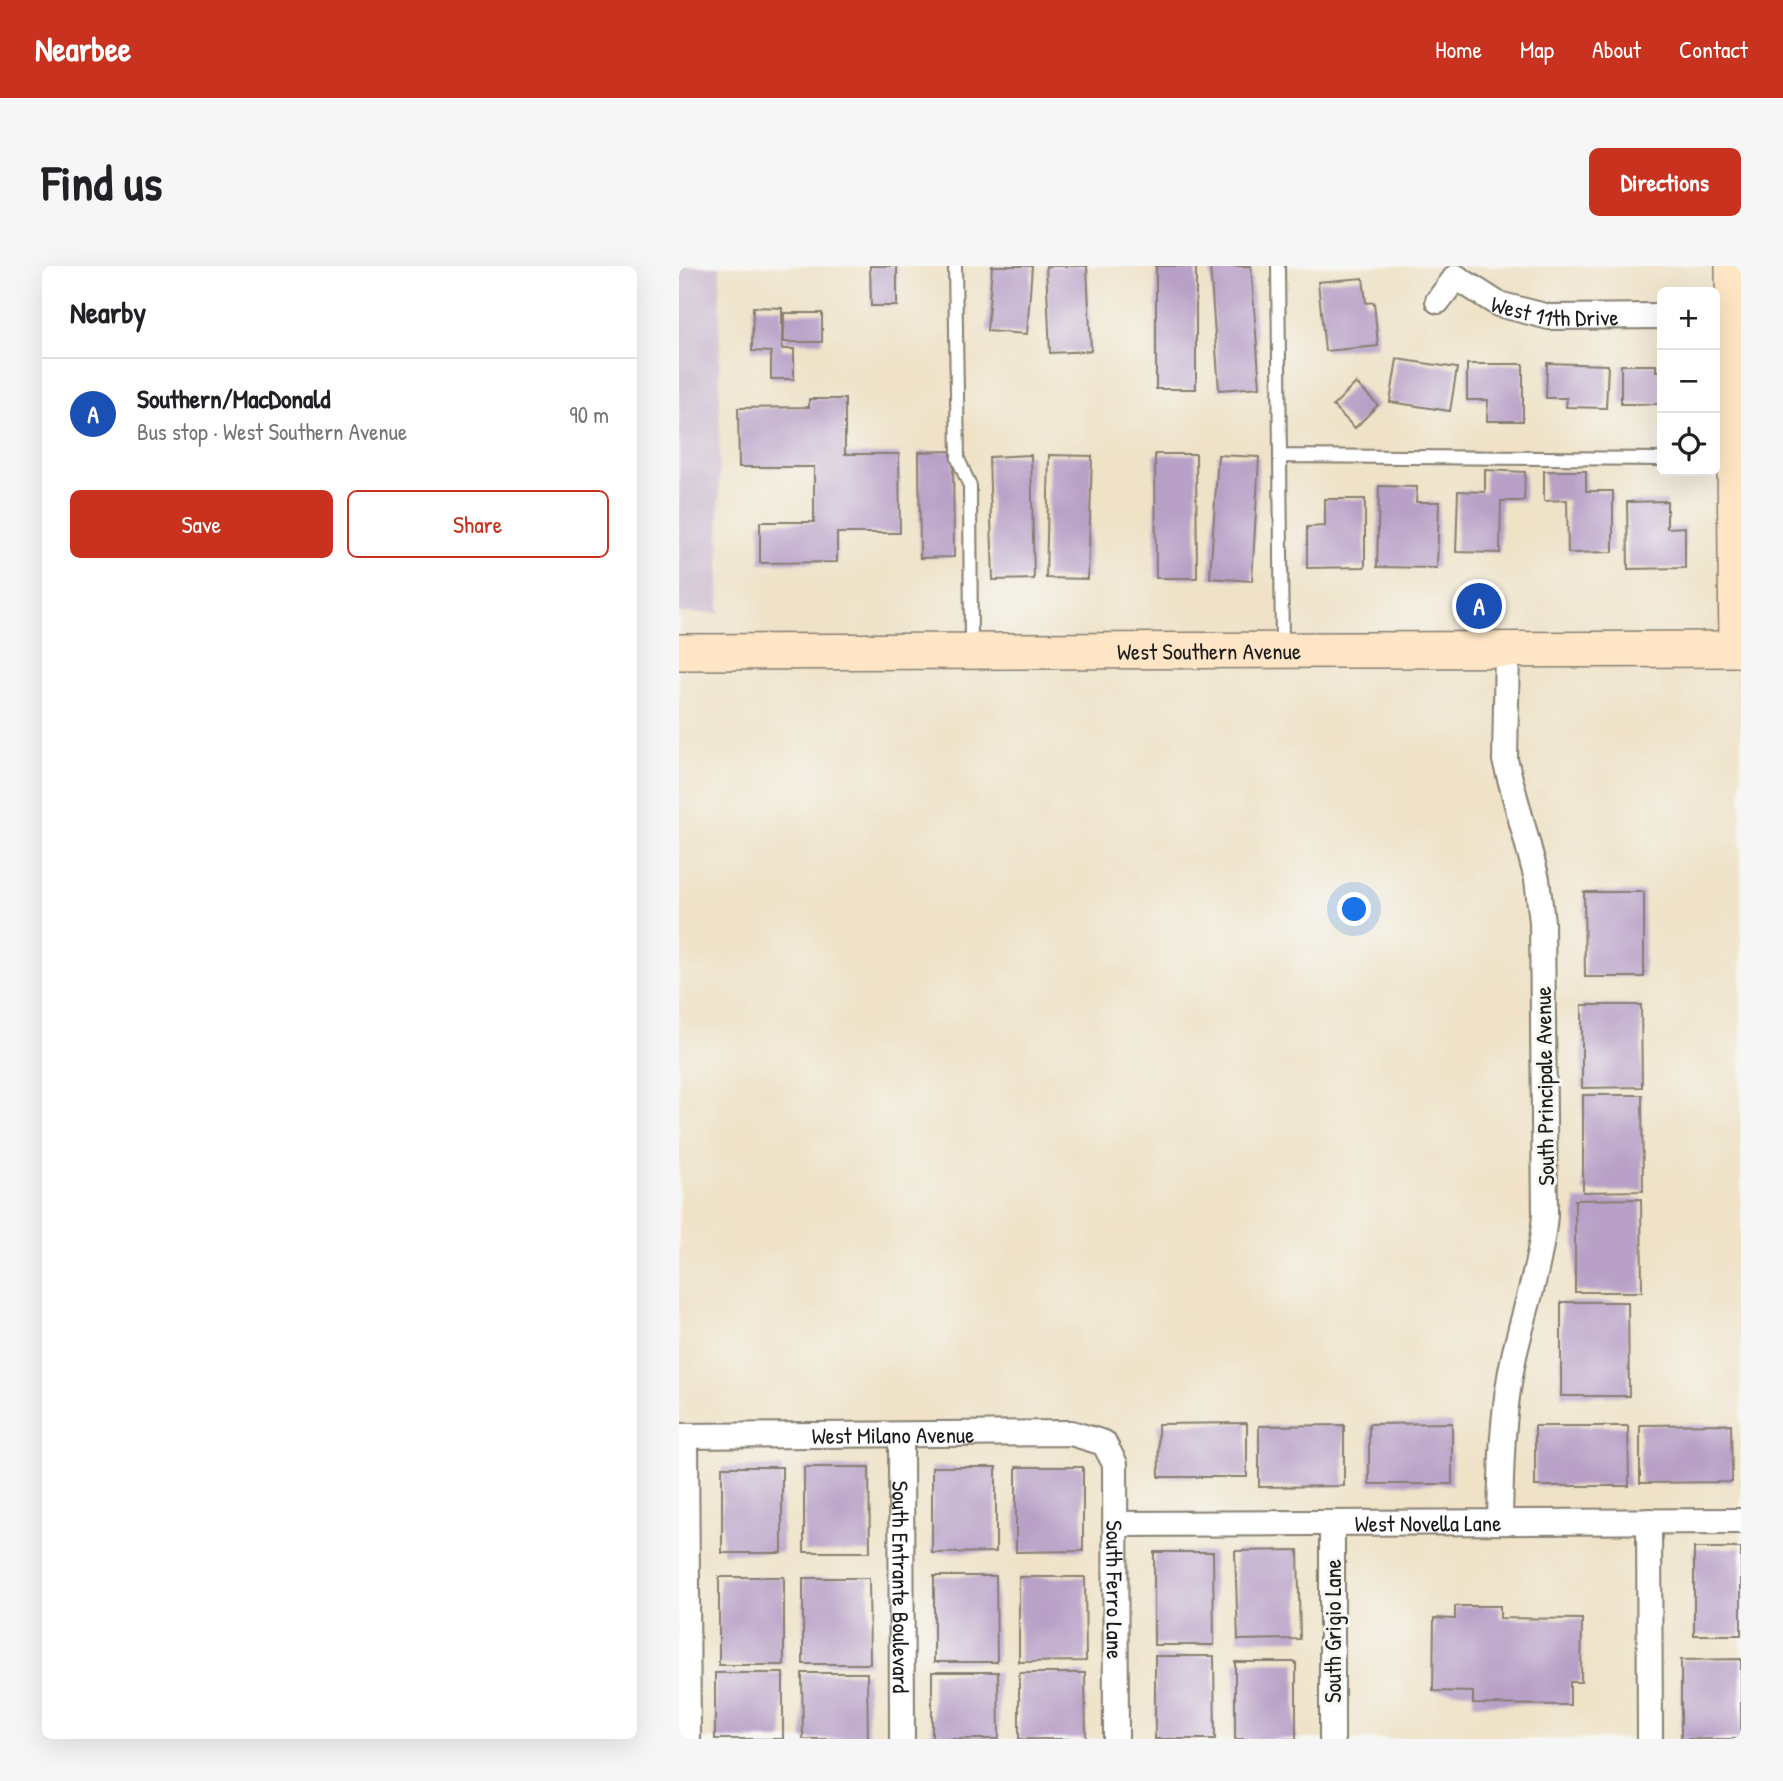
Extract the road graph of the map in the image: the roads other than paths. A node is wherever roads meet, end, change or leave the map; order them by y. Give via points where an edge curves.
1 (955, 266) edge
2 (1278, 266) edge
3 (1733, 266) edge
4 (1454, 272) edge
5 (1438, 300) dead end
6 (1730, 315) edge
7 (1657, 316) edge
8 (1280, 456) junction
9 (1657, 459) edge
10 (1733, 459) edge
11 (1507, 649) junction
12 (1739, 649) edge
13 (1282, 650) junction
14 (971, 651) junction
15 (679, 652) edge
16 (901, 1434) junction
17 (683, 1436) edge
18 (1104, 1443) joint
19 (1649, 1521) junction
20 (1741, 1521) edge
21 (1500, 1522) junction
22 (1332, 1523) junction
23 (1115, 1524) junction
24 (688, 1739) edge
25 (902, 1739) edge
26 (1116, 1739) edge
27 (1332, 1739) edge
28 (1650, 1739) edge

1 - 14 lane via 958,459 970,486
2 - 8 lane
3 - 6 main road
4 - 5 street
4 - 7 street, West 11th Drive via 1498,304 1549,317
6 - 10 main road
8 - 9 lane
8 - 13 lane
10 - 12 main road
11 - 12 main road, West Southern Avenue
11 - 13 main road, West Southern Avenue
11 - 21 street, South Principale Avenue via 1505,760 1537,879 1542,922 1545,1215 1542,1248 1506,1405
13 - 14 main road, West Southern Avenue
14 - 15 main road, West Southern Avenue
16 - 17 street, West Milano Avenue
16 - 18 street, West Milano Avenue via 1071,1433
16 - 25 street, South Entrante Boulevard
17 - 24 street
18 - 23 street, South Ferro Lane via 1115,1464
19 - 20 street, West Novella Lane
19 - 21 street, West Novella Lane
19 - 28 street
21 - 22 street, West Novella Lane
22 - 23 street, West Novella Lane
22 - 27 street, South Grigio Lane
23 - 26 street, South Ferro Lane

